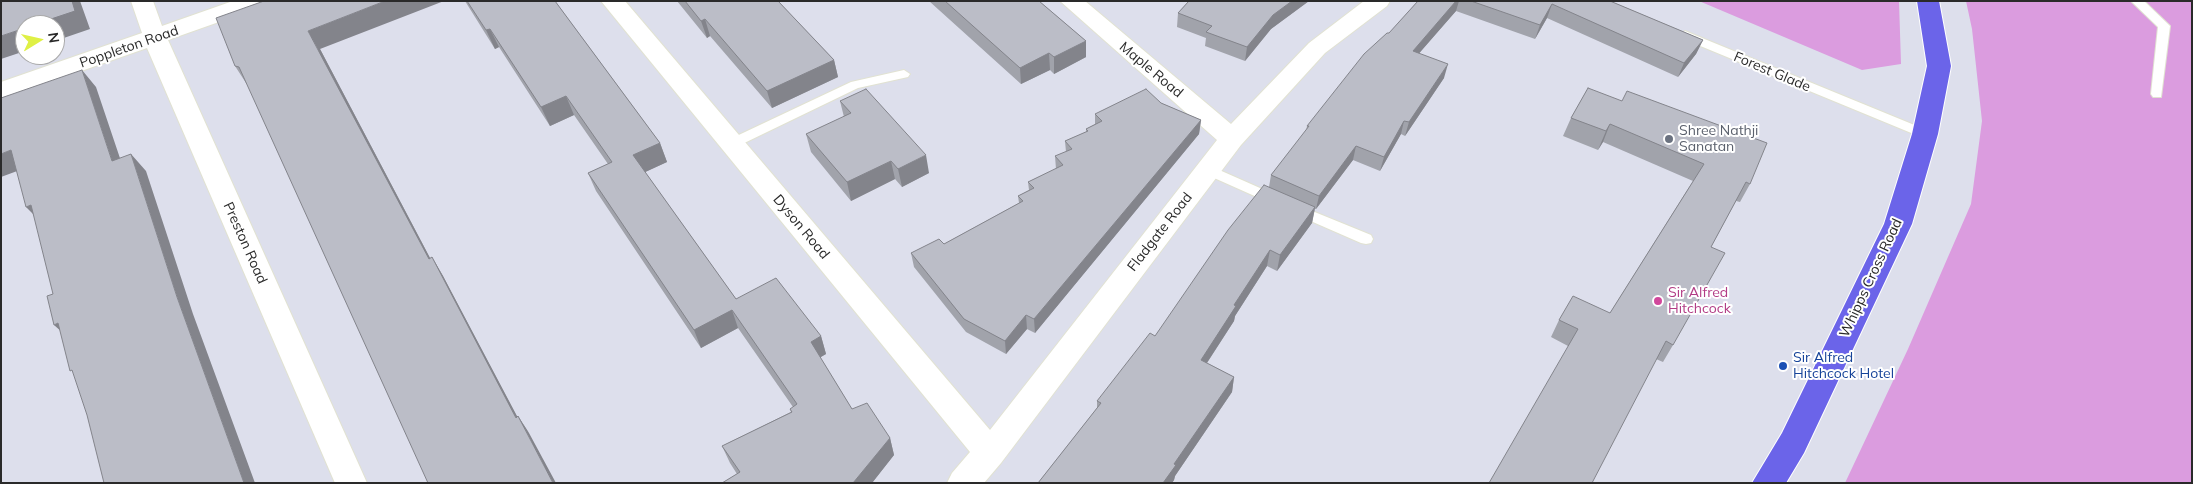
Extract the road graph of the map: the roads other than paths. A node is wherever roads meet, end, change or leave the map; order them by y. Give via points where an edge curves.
1 (142, 1) edge
2 (256, 1) edge
3 (612, 1) edge
4 (1071, 1) edge
5 (1379, 1) edge
6 (1928, 1) edge
7 (2137, 1) edge
8 (1674, 31) edge
9 (155, 38) junction
10 (904, 74) dead end
11 (1, 91) edge
12 (2157, 94) dead end
13 (1925, 134) junction
14 (1232, 139) junction
15 (732, 144) junction
16 (1208, 170) junction
17 (1366, 239) dead end
18 (990, 453) junction
19 (351, 483) edge
20 (963, 483) edge
21 (1768, 483) edge

1 - 9 street, Preston Road
2 - 9 street, Poppleton Road
3 - 15 street, Dyson Road
4 - 14 street, Maple Road
5 - 14 street, Fladgate Road via 1316,48
6 - 13 main road, Whipps Cross Road via 1939,66
7 - 12 lane via 2164,26
8 - 13 lane, Forest Glade
9 - 11 street, Poppleton Road
9 - 19 street, Preston Road
10 - 15 lane via 855,85
13 - 21 main road, Whipps Cross Road via 1898,224 1792,443
14 - 16 street, Fladgate Road
15 - 18 street, Dyson Road
16 - 17 lane
16 - 18 street, Fladgate Road
18 - 20 street, Fladgate Road

